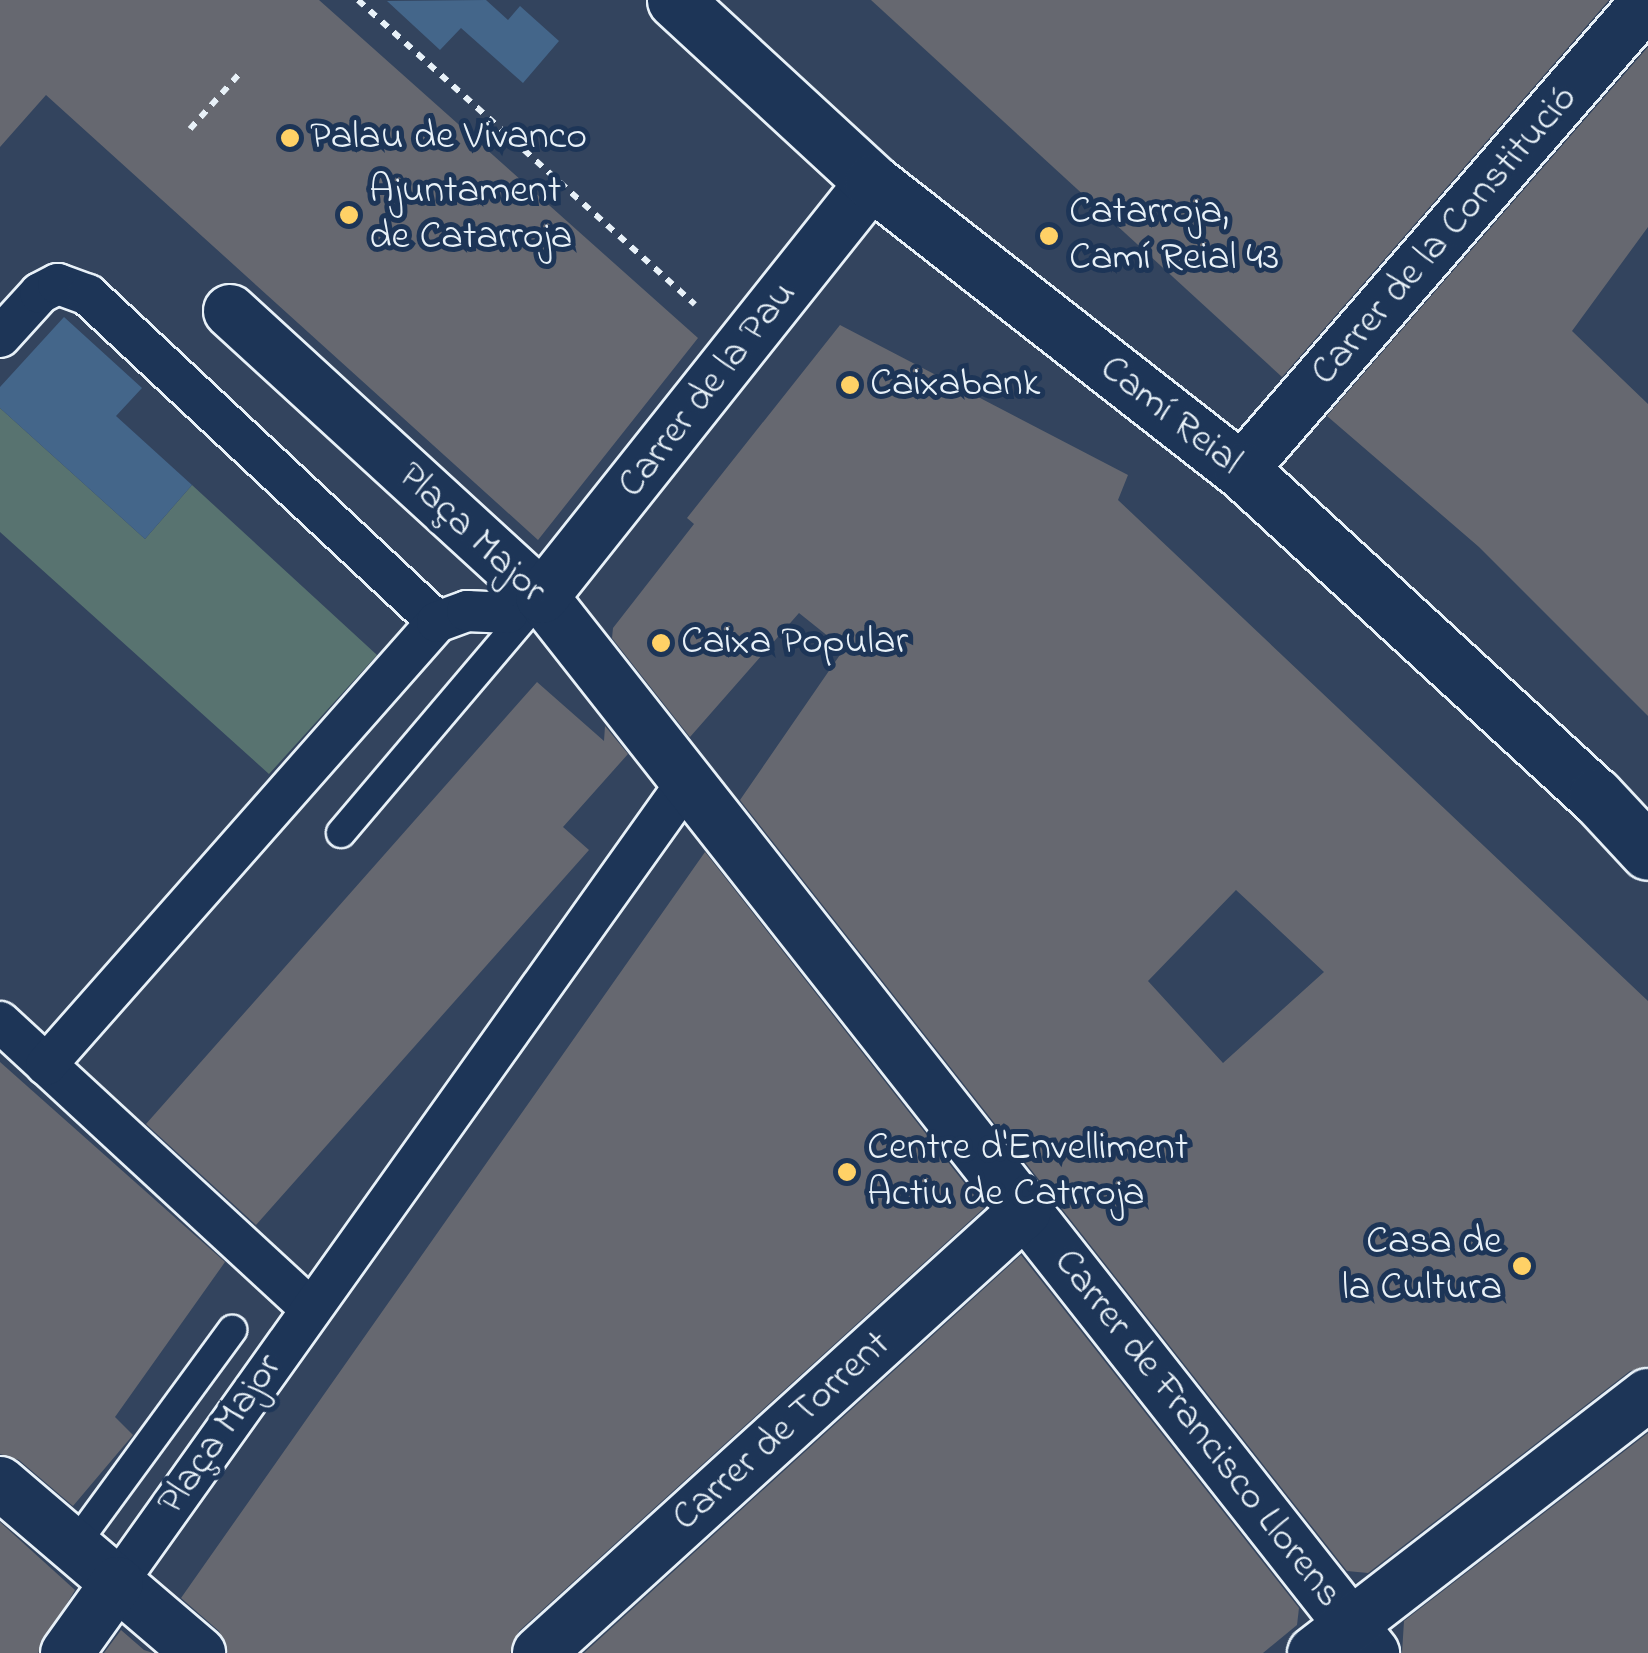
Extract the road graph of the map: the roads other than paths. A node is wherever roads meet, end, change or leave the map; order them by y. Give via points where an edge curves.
1 (674, 0) edge
2 (1648, 1) edge
3 (872, 182) junction
4 (230, 311) dead end
5 (0, 338) edge
6 (1241, 470) junction
7 (525, 605) junction
8 (437, 622) junction
9 (682, 790) junction
10 (341, 833) dead end
11 (1648, 852) edge
12 (0, 1022) edge
13 (46, 1065) junction
14 (1026, 1211) junction
15 (310, 1308) junction
16 (232, 1330) dead end
17 (1648, 1395) edge
18 (0, 1483) edge
19 (74, 1546) junction
20 (124, 1573) junction
21 (1346, 1643) edge
22 (67, 1653) edge
23 (199, 1653) edge
24 (539, 1653) edge

1 - 3 street, Camí Reial
2 - 6 street, Carrer de la Constitució
3 - 6 street, Camí Reial
3 - 7 street, Carrer de la Pau
4 - 7 street, Plaça Major
5 - 8 street via 49,288 74,286 88,295
6 - 11 street, Camí Reial via 1596,796
7 - 8 street, Plaça Major via 467,611
7 - 9 street, Plaça Major
7 - 10 lane
8 - 13 street
9 - 14 street, Carrer de Francisco Llorens
9 - 15 street, Plaça Major
12 - 13 street
13 - 15 street
14 - 21 street, Carrer de Francisco Llorens
14 - 24 street, Carrer de Torrent
15 - 20 street, Plaça Major
16 - 19 lane
17 - 21 street
18 - 19 street
19 - 20 street
20 - 22 street
20 - 23 street

